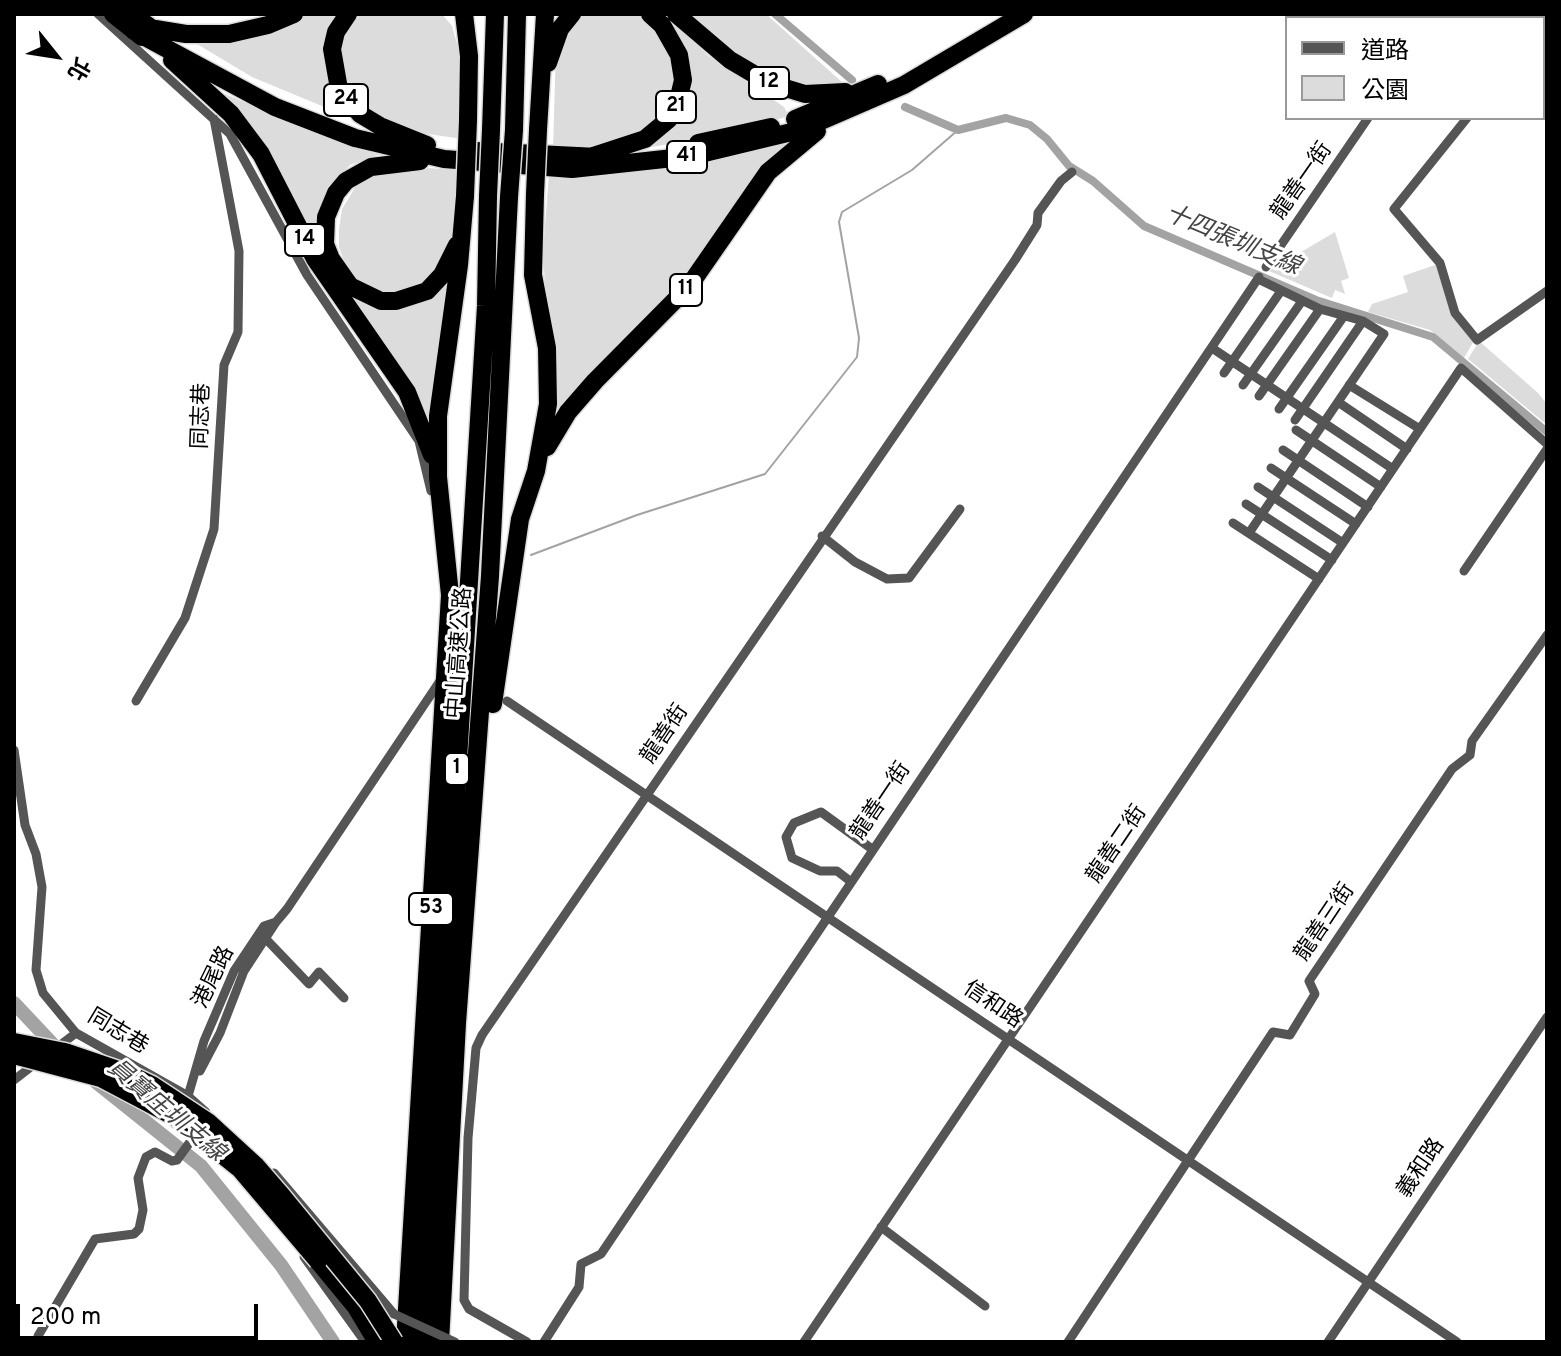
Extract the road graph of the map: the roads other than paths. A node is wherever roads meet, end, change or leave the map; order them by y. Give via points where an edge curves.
1 (98, 14) edge
2 (113, 14) edge
3 (294, 14) edge
4 (348, 14) edge
5 (452, 14) edge
6 (464, 14) edge
7 (495, 14) edge
8 (517, 14) edge
9 (545, 14) edge
10 (572, 14) edge
11 (650, 14) edge
12 (1003, 14) edge
13 (1024, 14) edge
14 (681, 19) edge
15 (137, 24) edge
16 (469, 56) junction
17 (883, 82) junction
18 (540, 93) junction
19 (842, 115) junction
20 (214, 119) junction
21 (1367, 120) edge
22 (1465, 120) edge
23 (798, 124) junction
24 (427, 145) junction
25 (590, 157) junction
26 (444, 159) junction
27 (1072, 172) dead end
28 (463, 227) junction
29 (1266, 267) dead end
30 (1281, 291) junction
31 (1547, 291) edge
32 (1302, 301) junction
33 (1320, 309) junction
34 (1344, 316) junction
35 (1363, 321) junction
36 (1212, 348) junction
37 (1232, 362) junction
38 (1224, 373) dead end
39 (1251, 374) junction
40 (1243, 385) dead end
41 (1267, 385) junction
42 (1349, 385) junction
43 (1259, 396) dead end
44 (1287, 398) junction
45 (1338, 402) junction
46 (1279, 409) dead end
47 (1303, 409) junction
48 (1324, 423) junction
49 (1420, 429) junction
50 (1312, 441) junction
51 (1547, 446) edge
52 (1407, 449) junction
53 (1283, 450) dead end
54 (1298, 460) junction
55 (1271, 468) dead end
56 (1393, 469) junction
57 (536, 471) junction
58 (438, 477) junction
59 (1286, 478) junction
60 (1258, 487) dead end
61 (1381, 487) junction
62 (1274, 497) junction
63 (1246, 504) dead end
64 (1368, 507) junction
65 (960, 509) dead end
66 (1262, 514) junction
67 (1233, 523) dead end
68 (1356, 524) junction
69 (1249, 533) junction
70 (822, 536) junction
71 (1343, 543) junction
72 (1332, 560) junction
73 (1464, 571) dead end
74 (1319, 579) junction
75 (1547, 635) edge
76 (136, 701) dead end
77 (507, 701) dead end
78 (14, 750) edge
79 (647, 795) junction
80 (872, 849) junction
81 (850, 881) junction
82 (827, 915) junction
83 (465, 919) junction
84 (276, 922) junction
85 (265, 938) junction
86 (344, 998) dead end
87 (1547, 1017) edge
88 (76, 1033) junction
89 (1008, 1039) junction
90 (14, 1041) edge
91 (14, 1055) edge
92 (43, 1058) junction
93 (14, 1080) edge
94 (188, 1096) junction
95 (208, 1114) junction
96 (238, 1140) junction
97 (1188, 1160) junction
98 (881, 1227) junction
99 (1367, 1282) junction
100 (985, 1306) dead end
101 (38, 1336) dead end
102 (365, 1342) edge
103 (377, 1342) edge
104 (394, 1342) edge
105 (405, 1342) edge
106 (422, 1342) edge
107 (440, 1342) edge
108 (455, 1342) edge
109 (527, 1342) edge
110 (544, 1342) edge
111 (804, 1342) edge
112 (1068, 1342) edge
113 (1328, 1342) edge
114 (1457, 1342) edge

1 - 20 street
2 - 15 highway
3 - 15 highway via 229,34
4 - 24 highway, 24 via 332,49 339,89 360,114
5 - 16 highway
6 - 16 highway
7 - 106 highway, 中山高速公路 / 1, bridge via 486,306
8 - 83 highway, 中山高速公路 / 1, bridge via 490,576
9 - 18 highway
10 - 18 highway via 552,47
11 - 25 highway, 21 via 679,55 683,80 677,105 645,139
12 - 17 highway
13 - 19 highway via 927,73
14 - 17 highway, 12 via 740,66 788,90 832,95
14 - 23 highway via 729,67 788,104
15 - 24 highway via 265,89 361,127
15 - 26 highway via 275,107 355,138
15 - 58 highway, 14 via 215,98 261,154 315,259 407,392
16 - 28 highway, bridge
17 - 23 highway
18 - 57 highway, bridge via 533,275 549,375
19 - 23 highway
19 - 57 highway, 11 via 768,172 689,286 568,412
20 - 76 street, 同志巷 via 239,251 238,332 224,365 214,529 185,618
20 - 84 street, 港尾路 via 230,134 307,275 419,441 437,526 442,675
21 - 29 street, 龍善一街
22 - 31 street via 1394,209 1440,263 1455,313 1477,340
23 - 25 highway via 651,153
23 - 26 highway, 41 via 692,156 572,169
24 - 25 highway
26 - 28 highway via 371,167 346,181 329,207 325,244 350,286 381,301 396,301 427,291 442,275
27 - 70 street, 龍善街 via 1038,213 1037,225 1015,260
28 - 58 highway via 441,374
30 - 32 street
30 - 36 street, 龍善一街 via 1258,278
30 - 37 street
32 - 33 street
32 - 39 street
33 - 34 street
33 - 41 street
34 - 35 street
34 - 44 street
35 - 42 street via 1384,334
35 - 47 street
36 - 37 street
36 - 80 street, 龍善一街
37 - 38 street
37 - 39 street
39 - 40 street
39 - 41 street
41 - 43 street
41 - 44 street
42 - 45 street
42 - 49 street
44 - 46 street
44 - 47 street
45 - 48 street
45 - 52 street
47 - 48 street
47 - 50 street via 1296,425
48 - 50 street
48 - 56 street
49 - 51 street, 龍善二街 via 1461,368
49 - 52 street, 龍善二街
50 - 54 street
50 - 61 street
51 - 73 street
52 - 56 street, 龍善二街
53 - 54 street
54 - 59 street
54 - 64 street
55 - 59 street
56 - 61 street, 龍善二街
57 - 83 highway via 520,519
58 - 105 highway, 53 via 450,608
59 - 62 street
59 - 68 street
60 - 62 street
61 - 64 street, 龍善二街
62 - 66 street
62 - 71 street
63 - 66 street
64 - 68 street, 龍善二街
65 - 70 street via 909,578 887,579
66 - 69 street
66 - 72 street
67 - 69 street
68 - 71 street, 龍善二街
69 - 74 street
70 - 79 street, 龍善街
71 - 72 street, 龍善二街
72 - 74 street, 龍善二街
74 - 89 street, 龍善二街
75 - 97 street, 龍善三街 via 1472,741 1470,755 1452,769 1309,981 1315,994 1290,1035 1273,1032
77 - 79 street, 信和路
78 - 88 street, 同志巷 via 25,825 42,887 36,970 43,993
79 - 82 street, 信和路
79 - 109 street, 龍善街 via 476,1048 464,1300 469,1309
80 - 81 street, 龍善一街
80 - 81 street via 821,812 794,823 786,837 792,858 820,871 837,871
81 - 82 street, 龍善一街
82 - 89 street, 信和路
82 - 110 street, 龍善一街 via 601,1254 581,1264 579,1287
83 - 107 highway, 中山高速公路 / 1
84 - 85 street
84 - 94 street, 港尾路 via 264,926 234,971
85 - 86 street via 309,984 319,972
85 - 94 street via 244,971
87 - 99 street, 義和路
88 - 92 street
88 - 94 street, 同志巷
89 - 97 street, 信和路
89 - 98 street, 龍善二街
90 - 92 street
90 - 104 highway, bridge via 127,1073 208,1122 282,1196 368,1301
91 - 103 highway, bridge via 101,1078 175,1117 240,1169 356,1307
92 - 93 street
94 - 95 street
95 - 96 street
95 - 101 street via 179,1158 172,1161 155,1152 146,1157 138,1178 143,1210 139,1229 95,1239
96 - 102 street via 231,1168 293,1241
96 - 108 street, bridge via 285,1186 394,1314
97 - 99 street, 信和路
97 - 112 street, 龍善三街
98 - 100 street
98 - 111 street, 龍善二街
99 - 113 street, 義和路
99 - 114 street, 信和路

